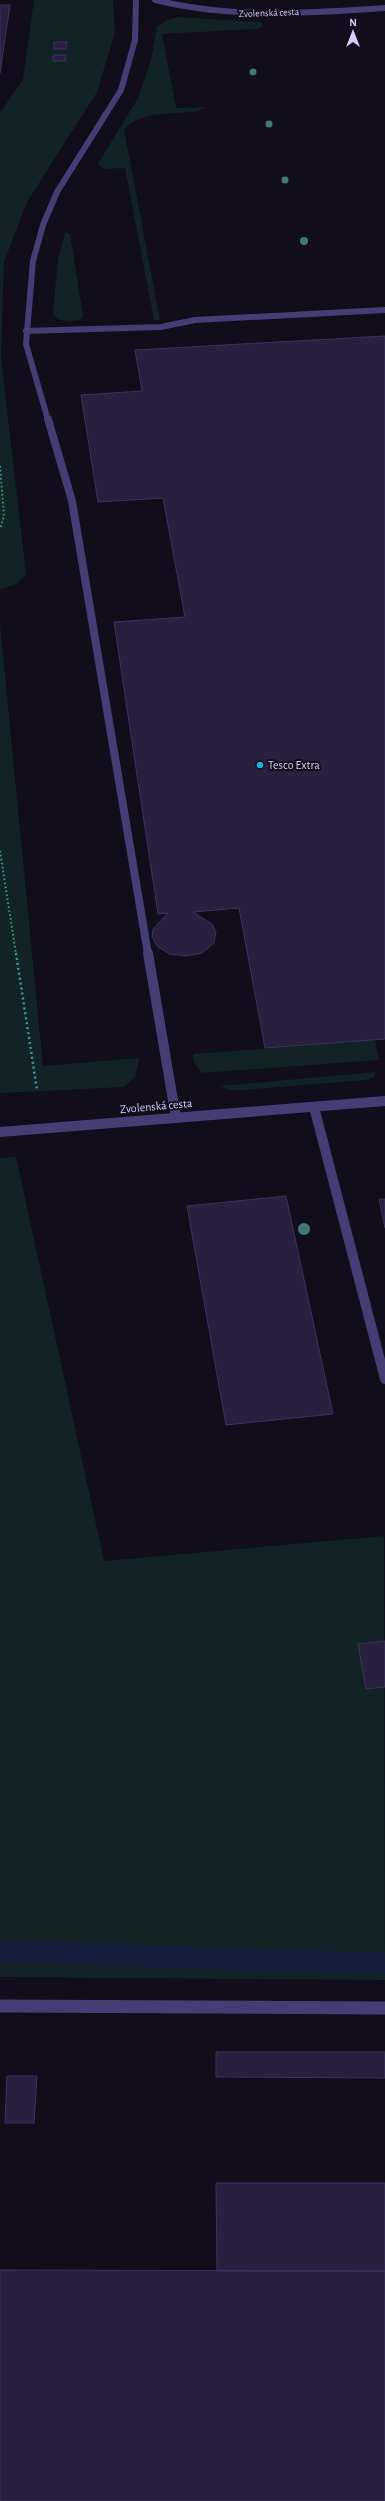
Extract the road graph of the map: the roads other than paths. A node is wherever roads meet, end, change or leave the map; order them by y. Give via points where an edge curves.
1 (136, 0) edge
2 (155, 0) edge
3 (385, 8) edge
4 (385, 310) edge
5 (26, 331) junction
6 (385, 1101) edge
7 (314, 1107) junction
8 (176, 1118) junction
9 (0, 1132) edge
10 (385, 1379) edge
11 (0, 2006) edge
12 (385, 2008) edge

1 - 5 street via 135,40 121,90 57,192 43,225 33,261
2 - 3 street, Zvolenská cesta via 178,7 224,14
4 - 5 street via 195,320 162,327
5 - 8 street via 28,356 72,501
6 - 7 street, Zvolenská cesta
7 - 8 street, Zvolenská cesta
7 - 10 street
8 - 9 street, Zvolenská cesta
11 - 12 street

